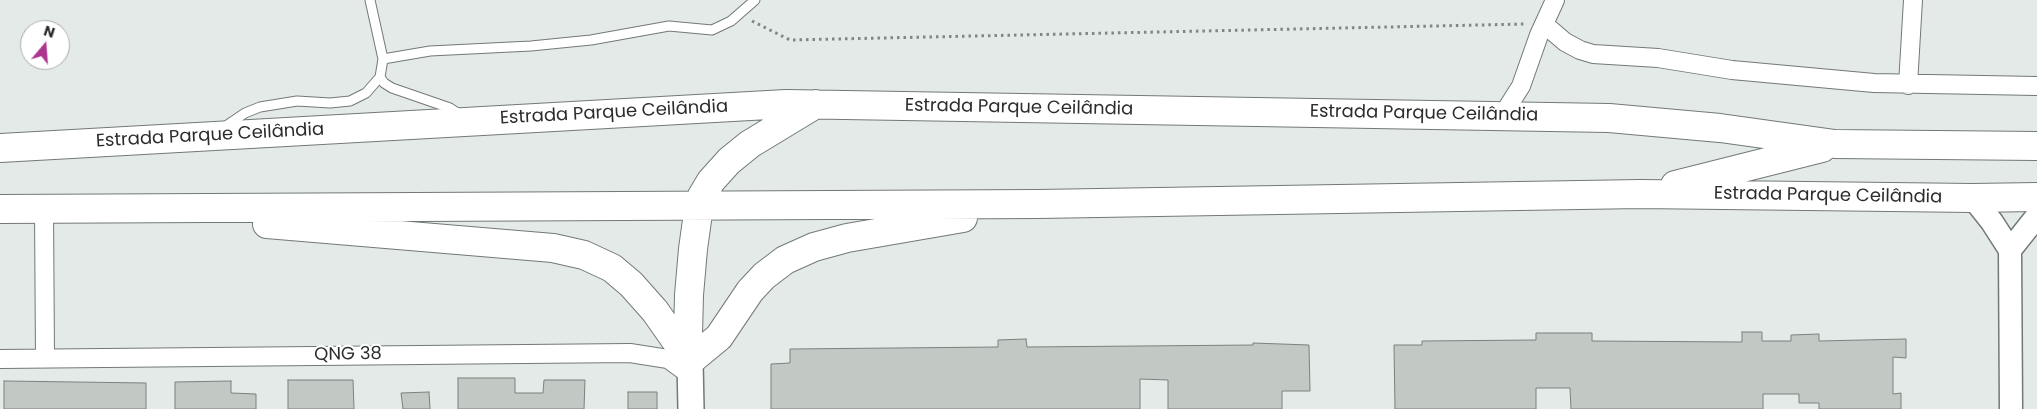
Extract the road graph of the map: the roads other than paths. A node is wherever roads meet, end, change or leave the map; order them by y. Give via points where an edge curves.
1 (370, 0) edge
2 (754, 0) edge
3 (1555, 0) edge
4 (1913, 0) edge
5 (1544, 24) junction
6 (382, 59) junction
7 (380, 77) junction
8 (1908, 85) junction
9 (2037, 86) edge
10 (816, 104) junction
11 (1502, 116) junction
12 (471, 121) junction
13 (210, 136) junction
14 (1836, 144) junction
15 (2037, 146) edge
16 (0, 148) edge
17 (1640, 194) junction
18 (2037, 197) edge
19 (1973, 198) junction
20 (1038, 204) junction
21 (699, 206) junction
22 (0, 209) edge
23 (44, 209) junction
24 (105, 209) junction
25 (2037, 216) edge
26 (2010, 250) junction
27 (45, 358) junction
28 (0, 359) edge
29 (690, 368) junction
30 (691, 409) edge
31 (2011, 409) edge

1 - 6 lane
2 - 6 lane via 740,15 712,30 669,26 590,40 430,51
3 - 5 street
4 - 8 street
5 - 8 street via 1565,42 1593,54 1658,58 1825,80
5 - 11 street via 1521,86
6 - 7 lane
7 - 12 lane via 392,88 450,108
7 - 13 lane via 358,98 260,107 244,113
8 - 9 street
10 - 11 highway, Estrada Parque Ceilândia
10 - 12 highway, Estrada Parque Ceilândia
10 - 21 highway via 750,144 729,161 711,181
11 - 14 highway, Estrada Parque Ceilândia via 1609,118 1720,128
12 - 13 highway, Estrada Parque Ceilândia
13 - 16 highway, Estrada Parque Ceilândia
14 - 15 highway, Estrada Parque Ceilândia
14 - 17 highway
17 - 19 highway, Estrada Parque Ceilândia
17 - 20 highway, Estrada Parque Ceilândia
18 - 19 highway, Estrada Parque Ceilândia
19 - 26 street
20 - 21 highway, Estrada Parque Ceilândia
20 - 29 highway via 848,238 814,247 785,260 750,291 719,337
21 - 24 highway, Estrada Parque Ceilândia
21 - 29 highway via 689,295
22 - 23 highway, Estrada Parque Ceilândia
23 - 24 highway, Estrada Parque Ceilândia
23 - 27 street
24 - 29 highway via 554,248 584,255 612,268 631,284 655,311
25 - 26 street
26 - 31 street
27 - 28 street, QNG 38
27 - 29 street, QNG 38 via 622,352 657,356
29 - 30 main road

